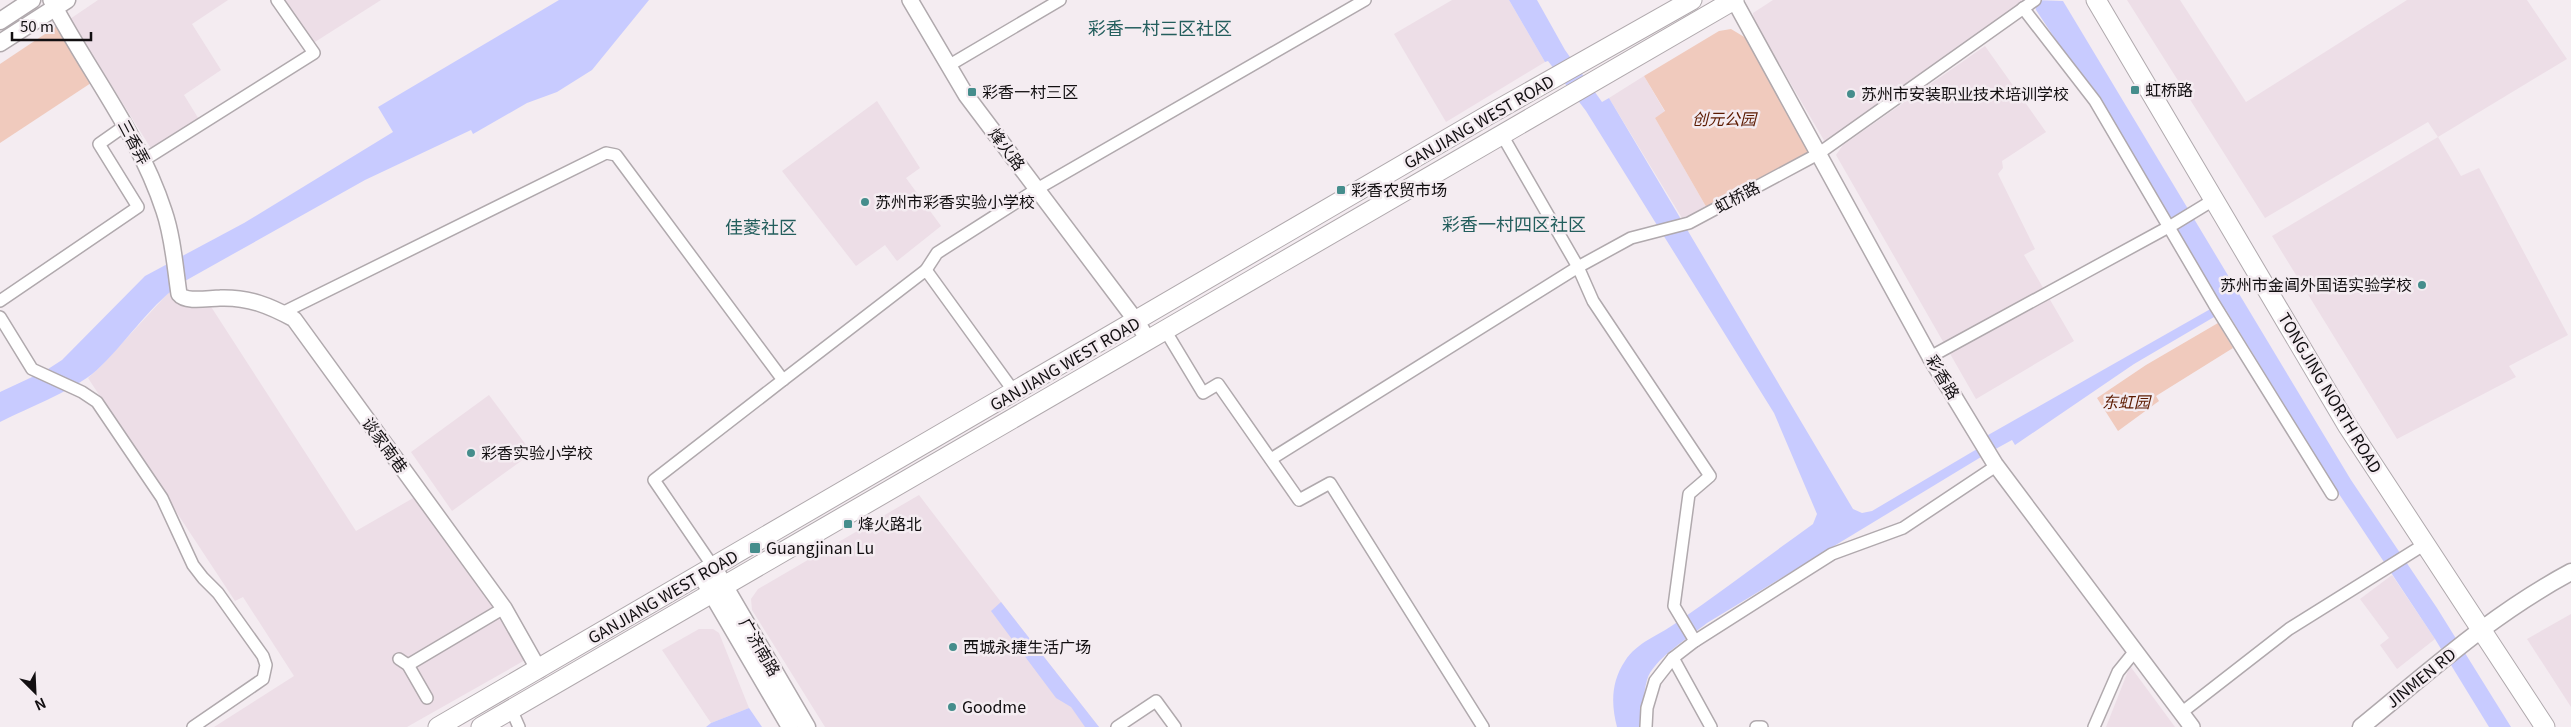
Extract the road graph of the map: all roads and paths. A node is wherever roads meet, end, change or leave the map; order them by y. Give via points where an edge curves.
1 (32, 0) edge
2 (277, 0) edge
3 (910, 0) edge
4 (1060, 0) edge
5 (1365, 0) edge
6 (1692, 0) edge
7 (1734, 0) edge
8 (2034, 0) edge
9 (2096, 0) edge
10 (2110, 0) edge
11 (57, 3) edge
12 (2023, 8) junction
13 (0, 21) edge
14 (0, 43) edge
15 (948, 66) junction
16 (126, 125) junction
17 (1502, 135) junction
18 (1818, 154) junction
19 (144, 160) junction
20 (1037, 189) junction
21 (2215, 199) junction
22 (2172, 225) junction
23 (1578, 267) junction
24 (926, 270) junction
25 (180, 295) joint
26 (0, 301) edge
27 (282, 313) junction
28 (0, 317) edge
29 (1137, 322) junction
30 (1165, 330) junction
31 (1148, 340) junction
32 (1930, 357) junction
33 (783, 380) junction
34 (1015, 393) junction
35 (1271, 459) junction
36 (1996, 465) junction
37 (2332, 494) dead end
38 (2425, 544) junction
39 (708, 571) junction
40 (2571, 572) edge
41 (2571, 584) edge
42 (718, 590) junction
43 (504, 608) junction
44 (2484, 629) junction
45 (1694, 639) junction
46 (2135, 651) junction
47 (1673, 658) junction
48 (539, 670) junction
49 (426, 698) dead end
50 (512, 710) junction
51 (2181, 713) junction
52 (193, 727) edge
53 (438, 727) edge
54 (481, 727) edge
55 (519, 727) edge
56 (790, 727) edge
57 (807, 727) edge
58 (1117, 727) edge
59 (1175, 727) edge
60 (1483, 727) edge
61 (1646, 727) edge
62 (1711, 727) edge
63 (1756, 727) edge
64 (1762, 727) edge
65 (2094, 727) edge
66 (2192, 727) edge
67 (2361, 727) edge
68 (2545, 727) edge
69 (2559, 727) edge

1 - 13 main road
2 - 19 street via 314,53
3 - 15 street, 烽火路
4 - 15 street
5 - 20 street
6 - 29 main road, GANJIANG WEST ROAD
7 - 17 main road, GANJIANG WEST ROAD
7 - 18 street, 彩香路
8 - 12 street, 虹桥路
9 - 21 main road, TONGJING NORTH ROAD
10 - 44 main road, TONGJING NORTH ROAD
11 - 14 main road
11 - 16 street, 三香弄
12 - 18 street, 虹桥路
12 - 22 street via 2096,101
15 - 20 street, 烽火路
16 - 19 street, 三香弄
16 - 26 street via 99,144 138,207
17 - 23 street
17 - 30 main road, GANJIANG WEST ROAD
18 - 23 street, 虹桥路 via 1689,223 1631,238
18 - 32 street, 彩香路
19 - 25 street, 三香弄 via 165,213
20 - 24 street via 937,253
20 - 29 street, 烽火路
21 - 22 street
21 - 38 main road, TONGJING NORTH ROAD via 2347,425
22 - 32 street
22 - 37 street via 2214,304
23 - 35 street, 虹桥路
23 - 45 street via 1593,301 1710,476 1689,494 1674,606
24 - 33 street
24 - 34 street
25 - 27 street, 谈家南巷 via 235,297 261,302
27 - 33 street via 606,153 616,155
27 - 43 street, 谈家南巷 via 294,319
28 - 52 street via 32,369 97,402 162,498 193,565 218,592 256,644 266,665 264,679 258,685
29 - 31 street, 烽火路
29 - 34 main road, GANJIANG WEST ROAD
30 - 31 main road, GANJIANG WEST ROAD
30 - 35 street via 1203,393 1218,384
31 - 42 main road, GANJIANG WEST ROAD
32 - 36 street, 彩香路
33 - 39 street via 654,480
34 - 39 main road, GANJIANG WEST ROAD
35 - 60 street via 1299,500 1330,483
36 - 45 street via 1904,528 1832,554
36 - 46 street, 彩香路
38 - 44 main road, TONGJING NORTH ROAD
38 - 51 street via 2289,629
39 - 42 main road, 广济南路
39 - 48 main road, GANJIANG WEST ROAD
40 - 44 main road, JINMEN RD via 2533,592
41 - 44 main road, JINMEN RD
42 - 50 main road, GANJIANG WEST ROAD
42 - 56 main road, 广济南路
42 - 57 main road, 广济南路
43 - 48 street, 谈家南巷
43 - 49 street via 403,662
44 - 67 main road, JINMEN RD
44 - 68 main road, TONGJING NORTH ROAD
44 - 69 main road, TONGJING NORTH ROAD
45 - 47 street
46 - 51 street, 彩香路
46 - 65 street via 2118,672
47 - 61 street via 1655,681 1647,708
47 - 62 street
48 - 53 main road, GANJIANG WEST ROAD
50 - 54 main road, GANJIANG WEST ROAD
50 - 55 street
51 - 66 street, 彩香路
58 - 59 street via 1156,701
63 - 64 street

